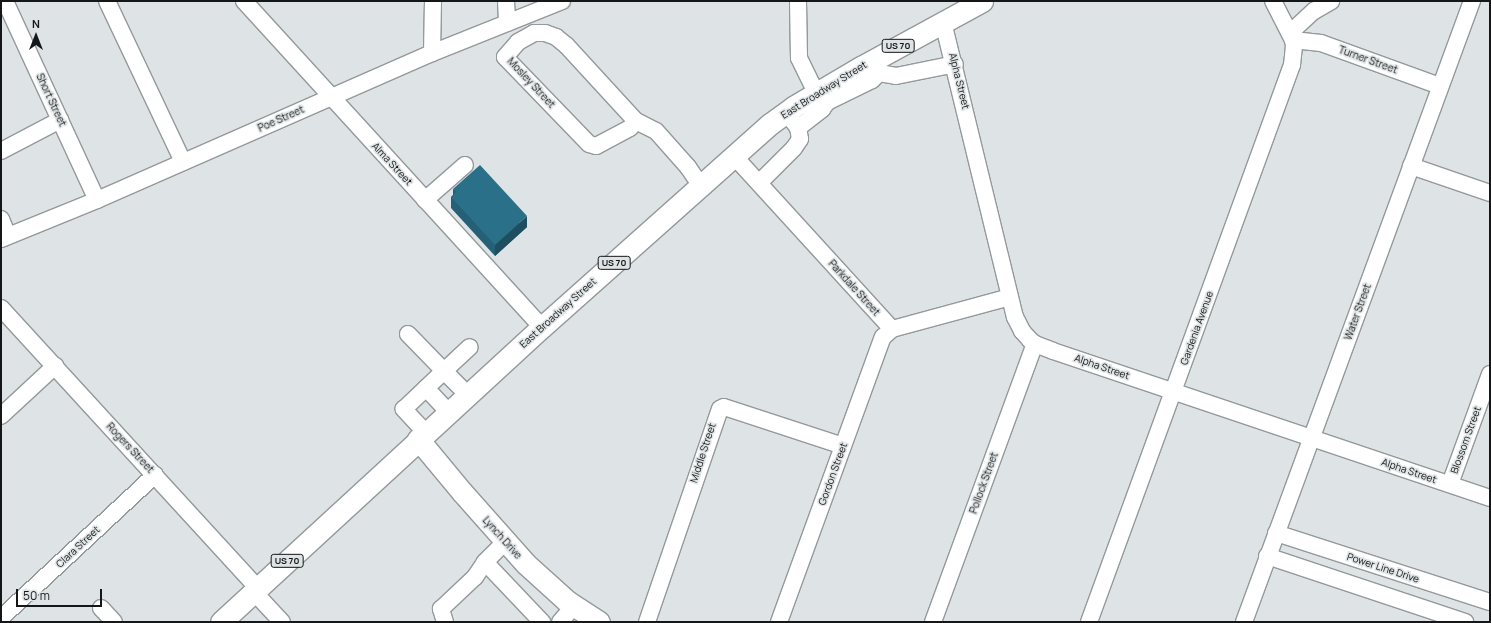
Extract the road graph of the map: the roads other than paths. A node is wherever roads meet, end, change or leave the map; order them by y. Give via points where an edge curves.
1 (5, 1) edge
2 (107, 1) edge
3 (244, 1) edge
4 (432, 1) edge
5 (506, 1) edge
6 (562, 1) edge
7 (798, 1) edge
8 (982, 1) edge
9 (1273, 1) edge
10 (1331, 1) edge
11 (1472, 1) edge
12 (943, 22) junction
13 (507, 23) junction
14 (1292, 36) junction
15 (432, 52) junction
16 (955, 64) junction
17 (877, 66) junction
18 (1440, 86) junction
19 (822, 95) junction
20 (330, 96) junction
21 (60, 120) junction
22 (792, 120) junction
23 (636, 121) junction
24 (1, 151) edge
25 (734, 156) junction
26 (183, 162) junction
27 (465, 165) dead end
28 (1411, 166) junction
29 (758, 183) junction
30 (701, 186) junction
31 (1490, 193) edge
32 (97, 200) junction
33 (425, 200) junction
34 (1, 219) edge
35 (5, 237) edge
36 (1010, 297) junction
37 (1, 308) edge
38 (542, 327) junction
39 (892, 329) junction
40 (408, 334) dead end
41 (1035, 344) junction
42 (470, 347) dead end
43 (55, 366) junction
44 (444, 371) junction
45 (1490, 374) edge
46 (426, 388) junction
47 (1174, 391) junction
48 (467, 394) junction
49 (448, 412) junction
50 (1, 416) edge
51 (422, 436) junction
52 (1312, 438) junction
53 (843, 446) junction
54 (155, 475) junction
55 (1450, 484) junction
56 (1490, 498) edge
57 (1276, 533) junction
58 (506, 542) junction
59 (1267, 556) junction
60 (485, 562) junction
61 (256, 590) junction
62 (1490, 602) edge
63 (574, 606) junction
64 (101, 608) dead end
65 (1, 618) edge
66 (114, 622) edge
67 (221, 622) edge
68 (282, 622) edge
69 (445, 622) edge
70 (542, 622) edge
71 (560, 622) edge
72 (599, 622) edge
73 (647, 622) edge
74 (779, 622) edge
75 (933, 622) edge
76 (1089, 622) edge
77 (1244, 622) edge
78 (1465, 622) edge

1 - 21 street, Short Street
2 - 26 street
3 - 20 street, Alma Street
4 - 15 street
5 - 13 street
6 - 13 street, Poe Street
7 - 19 street via 799,58
8 - 12 main road, East Broadway Street / US 70
9 - 14 street
10 - 14 street via 1314,11
11 - 18 street, Water Street
12 - 16 street, Alpha Street
12 - 17 main road, East Broadway Street / US 70
13 - 15 street, Poe Street
14 - 18 street, Turner Street via 1321,43
14 - 47 street, Gardenia Avenue via 1292,65
15 - 20 street, Poe Street
16 - 17 street via 896,76
16 - 36 street, Alpha Street
17 - 19 main road, East Broadway Street / US 70
18 - 28 street, Water Street
19 - 22 main road, East Broadway Street / US 70
20 - 26 street, Poe Street
20 - 33 street, Alma Street
21 - 24 street
21 - 32 street, Short Street
22 - 25 main road, East Broadway Street / US 70
22 - 29 street via 800,139
23 - 23 street, Mosley Street via 584,63 556,37 534,33 521,40 506,57 592,146 616,136
23 - 30 street, Mosley Street via 656,131
25 - 29 street, Parkdale Street
25 - 30 main road, East Broadway Street / US 70
26 - 32 street, Poe Street
27 - 33 street
28 - 31 street
28 - 52 street, Water Street
29 - 39 street, Parkdale Street
30 - 38 main road, East Broadway Street / US 70
32 - 35 street, Poe Street
33 - 38 street, Alma Street
34 - 35 street
36 - 39 street
36 - 41 street, Alpha Street via 1018,325
37 - 43 street, Rogers Street
38 - 48 main road, East Broadway Street / US 70
39 - 53 street, Gordon Street via 883,337
40 - 44 street
41 - 47 street, Alpha Street
41 - 75 street, Pollock Street
42 - 44 street
43 - 50 street
43 - 54 street, Rogers Street
44 - 46 street
44 - 48 street
45 - 55 street, Blossom Street
46 - 49 street
46 - 51 street via 404,409
47 - 52 street, Alpha Street
47 - 76 street, Gardenia Avenue
48 - 49 main road, East Broadway Street / US 70
49 - 51 main road, East Broadway Street / US 70
51 - 58 main road, Lynch Drive
51 - 61 main road, East Broadway Street / US 70
52 - 55 street, Alpha Street
52 - 57 street, Water Street
53 - 73 street, Middle Street via 724,407 720,408
53 - 74 street, Gordon Street
54 - 61 street, Rogers Street
54 - 65 street, Clara Street
55 - 56 street, Alpha Street
57 - 59 street, Water Street
57 - 62 street, Power Line Drive
58 - 60 street
58 - 63 main road, Lynch Drive via 526,564
59 - 77 street, Water Street
59 - 78 street
60 - 69 street via 475,576 441,609
60 - 70 street
61 - 67 main road, East Broadway Street / US 70
61 - 68 street, Rogers Street
63 - 71 street
63 - 72 main road, Lynch Drive
64 - 66 street

